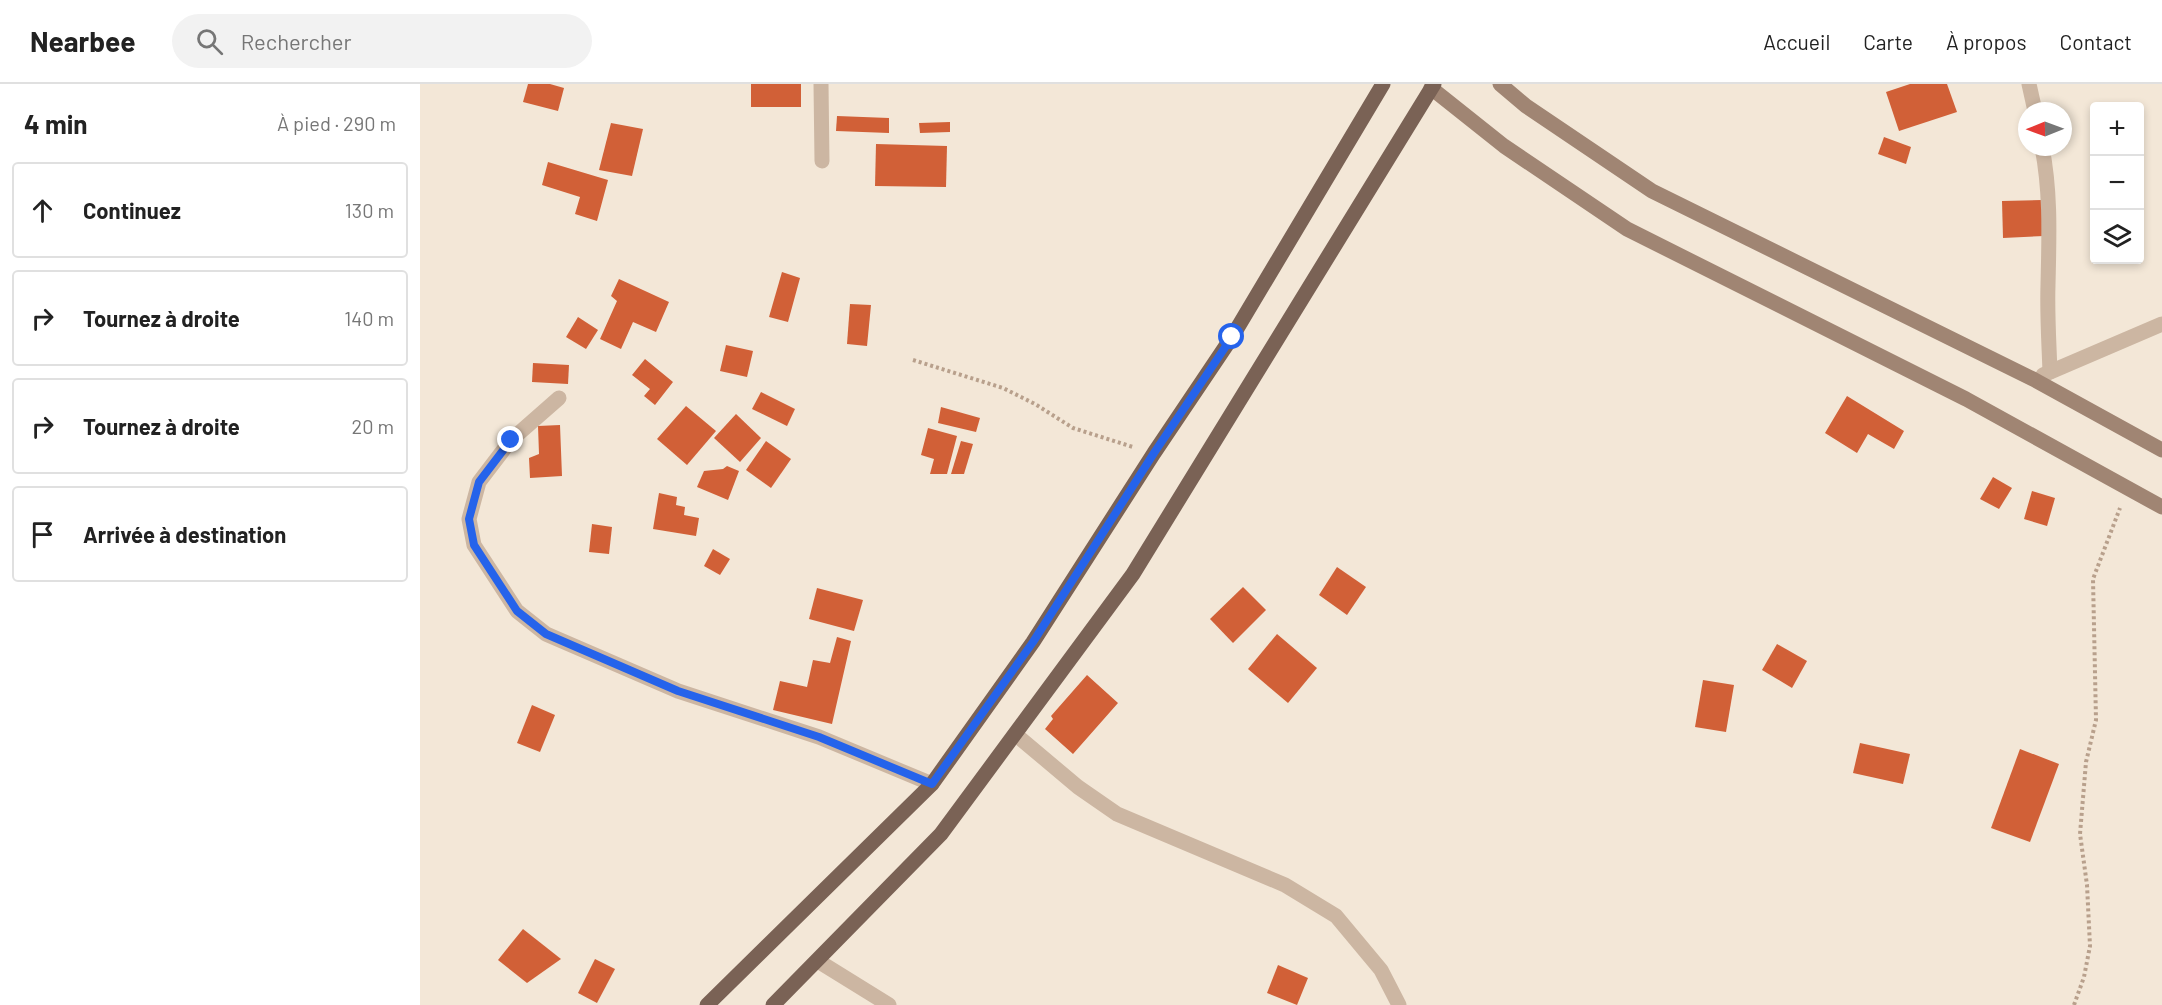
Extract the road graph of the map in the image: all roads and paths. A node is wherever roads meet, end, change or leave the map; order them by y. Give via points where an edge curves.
1 (821, 84) edge
2 (1383, 84) edge
3 (1500, 84) edge
4 (2029, 84) edge
5 (1430, 85) edge
6 (2033, 102) edge
7 (2044, 156) edge
8 (822, 161) dead end
9 (2162, 324) edge
10 (913, 360) dead end
11 (2050, 372) junction
12 (2033, 379) junction
13 (559, 398) dead end
14 (2162, 450) edge
15 (1154, 453) junction
16 (2128, 487) junction
17 (2162, 507) edge
18 (1015, 734) junction
19 (932, 784) junction
20 (818, 961) junction
21 (707, 1005) edge
22 (773, 1005) edge
23 (889, 1005) edge
24 (1399, 1005) edge
25 (2074, 1005) edge

1 - 8 street
2 - 15 main road via 1232,337
3 - 12 street via 1526,106 1653,191
4 - 6 street
5 - 16 street via 1504,146 1627,229 1966,399
5 - 18 main road via 1132,574
7 - 11 street via 2050,226
9 - 11 street
10 - 15 path via 1003,388 1073,428
11 - 12 street
12 - 14 street
13 - 19 street via 511,440 479,482 469,519 474,545 517,611 546,634 678,691 819,737
15 - 19 main road via 1033,642
16 - 17 street
16 - 25 path via 2093,579 2096,720 2086,762 2080,834 2090,946
18 - 20 main road via 941,834
18 - 24 street via 1117,814 1285,885 1336,916 1380,970
19 - 21 main road
20 - 22 main road
20 - 23 street

